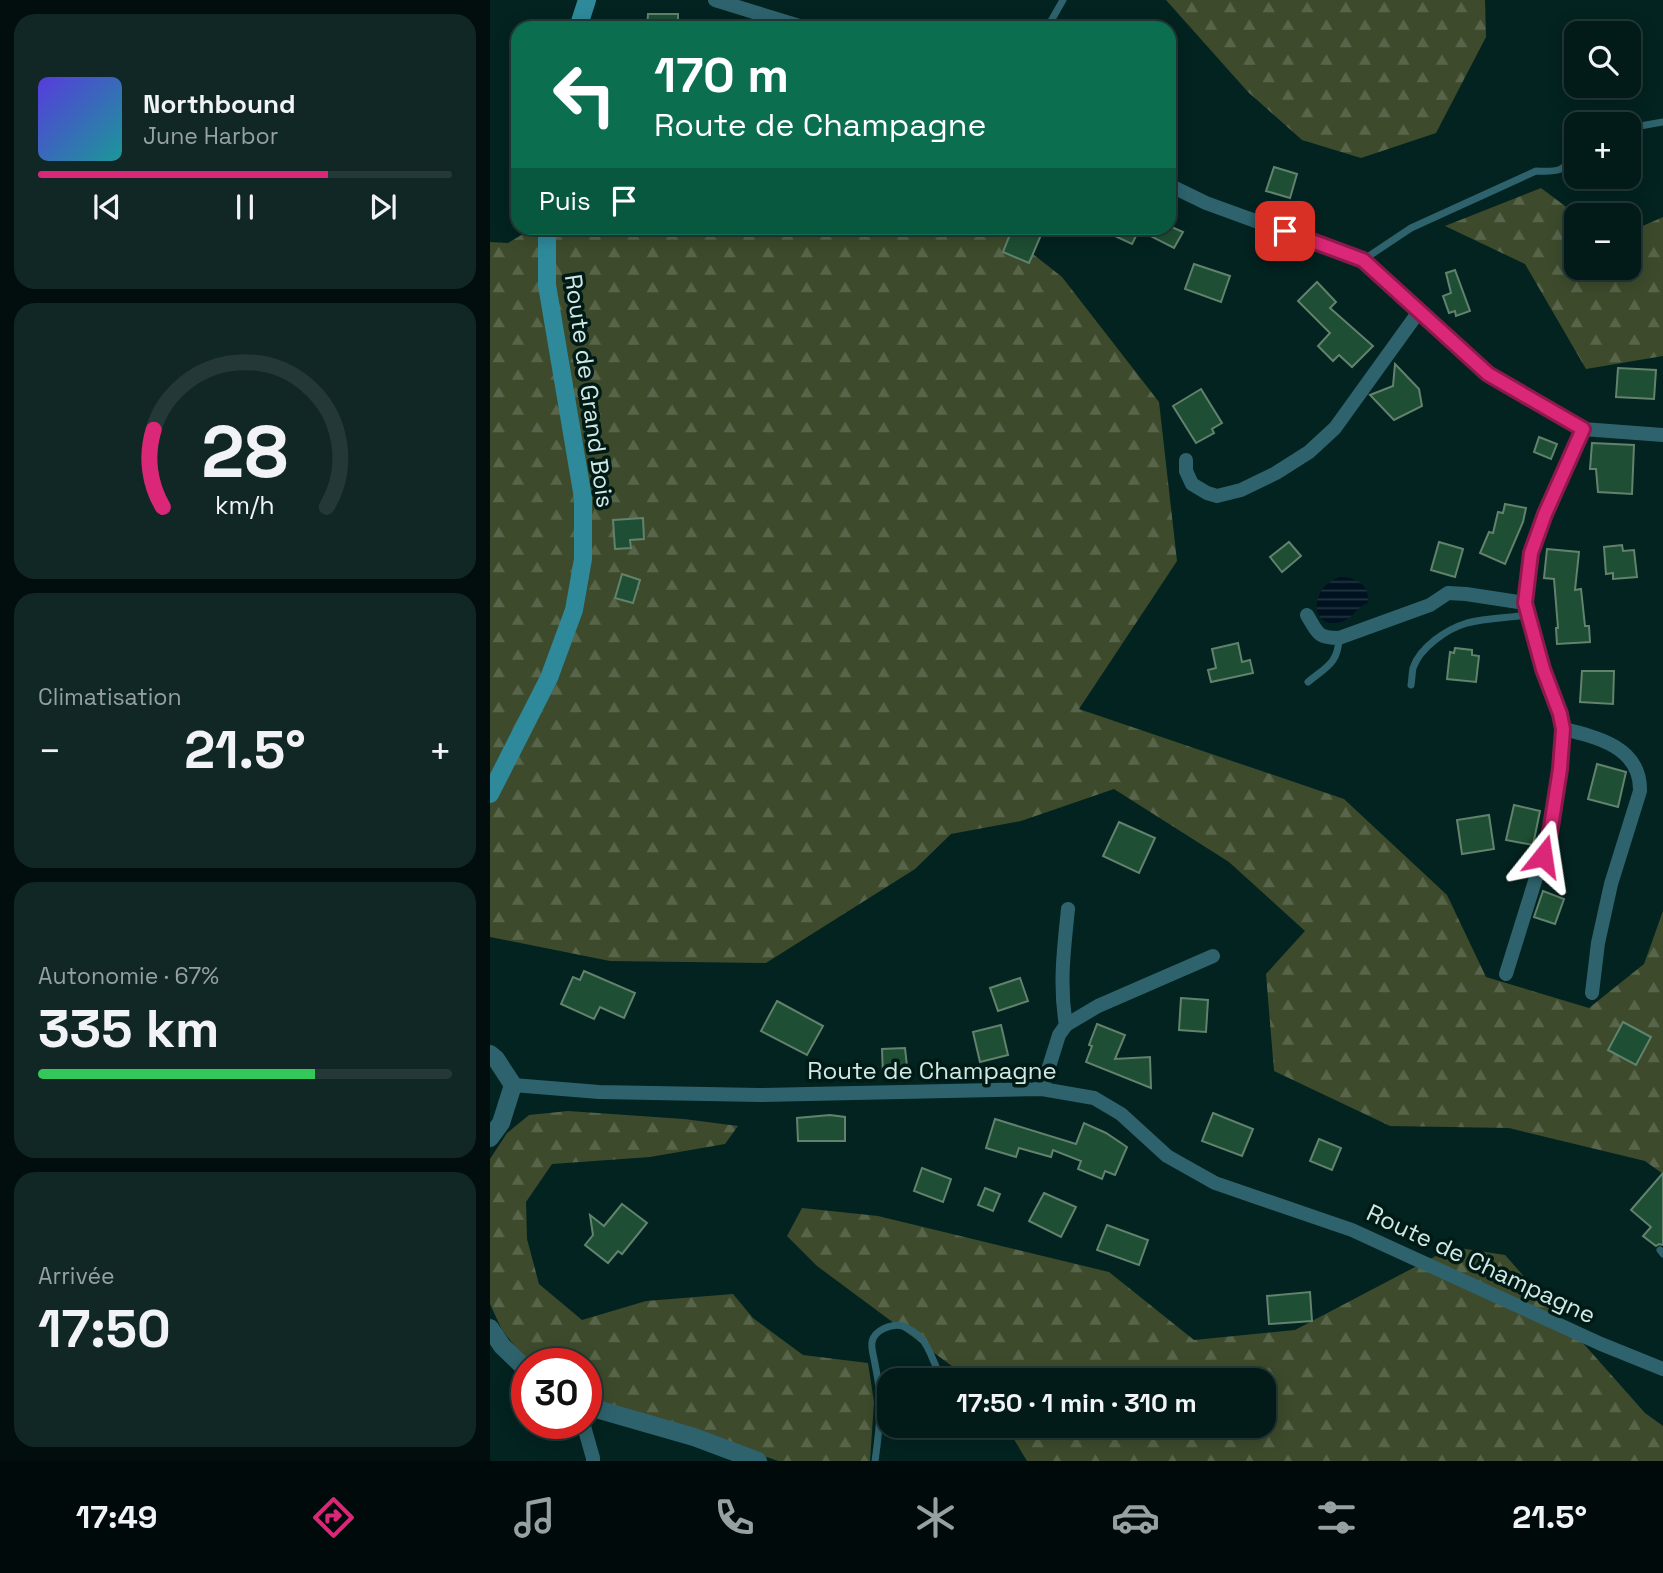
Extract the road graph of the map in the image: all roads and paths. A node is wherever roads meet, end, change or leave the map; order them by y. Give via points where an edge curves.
1 (587, 0) edge
2 (715, 0) edge
3 (1063, 0) edge
4 (580, 21) edge
5 (783, 21) edge
6 (1051, 21) edge
7 (1663, 122) edge
8 (1641, 126) edge
9 (1564, 167) edge
10 (1176, 188) edge
11 (547, 235) edge
12 (1363, 260) junction
13 (1420, 310) junction
14 (1583, 429) junction
15 (1663, 435) edge
16 (1186, 460) dead end
17 (1527, 609) junction
18 (1307, 615) dead end
19 (1339, 638) junction
20 (1308, 682) dead end
21 (1411, 685) dead end
22 (1563, 729) junction
23 (490, 794) edge
24 (1068, 909) dead end
25 (1213, 956) dead end
26 (1506, 974) dead end
27 (1592, 993) dead end
28 (1066, 1025) junction
29 (490, 1054) edge
30 (513, 1085) junction
31 (1042, 1089) junction
32 (490, 1138) edge
33 (490, 1328) edge
34 (511, 1355) edge
35 (936, 1368) edge
36 (1663, 1369) edge
37 (877, 1376) edge
38 (602, 1411) edge
39 (878, 1438) edge
40 (588, 1439) edge
41 (593, 1461) edge
42 (758, 1461) edge
43 (876, 1461) edge

1 - 4 main road
2 - 5 street
3 - 6 lane
7 - 8 lane
9 - 12 lane via 1555,172 1536,171 1411,228
10 - 12 street
11 - 23 main road, Route de Grand Bois via 547,285 583,498 583,559 574,610 549,678
12 - 13 street
13 - 14 street via 1488,374
13 - 16 street via 1335,428 1309,452 1241,490 1217,496 1192,484
14 - 15 street
14 - 17 street via 1531,553
17 - 19 street via 1448,593 1430,605
17 - 21 lane via 1448,631 1417,660
17 - 22 street
18 - 19 street via 1318,634
19 - 20 lane via 1334,660
22 - 26 street via 1550,833
22 - 27 street via 1616,746 1637,769 1640,780 1611,884
24 - 28 street via 1062,969
25 - 28 street via 1098,1006
28 - 31 street
29 - 30 street
30 - 31 street, Route de Champagne via 599,1092 760,1095
30 - 32 street via 501,1122
31 - 36 street, Route de Champagne via 1094,1098 1121,1114 1167,1156 1215,1183 1352,1230
33 - 34 street
35 - 37 lane via 922,1339 900,1325 890,1326 874,1336 872,1343
38 - 42 street
39 - 43 lane
40 - 41 street

